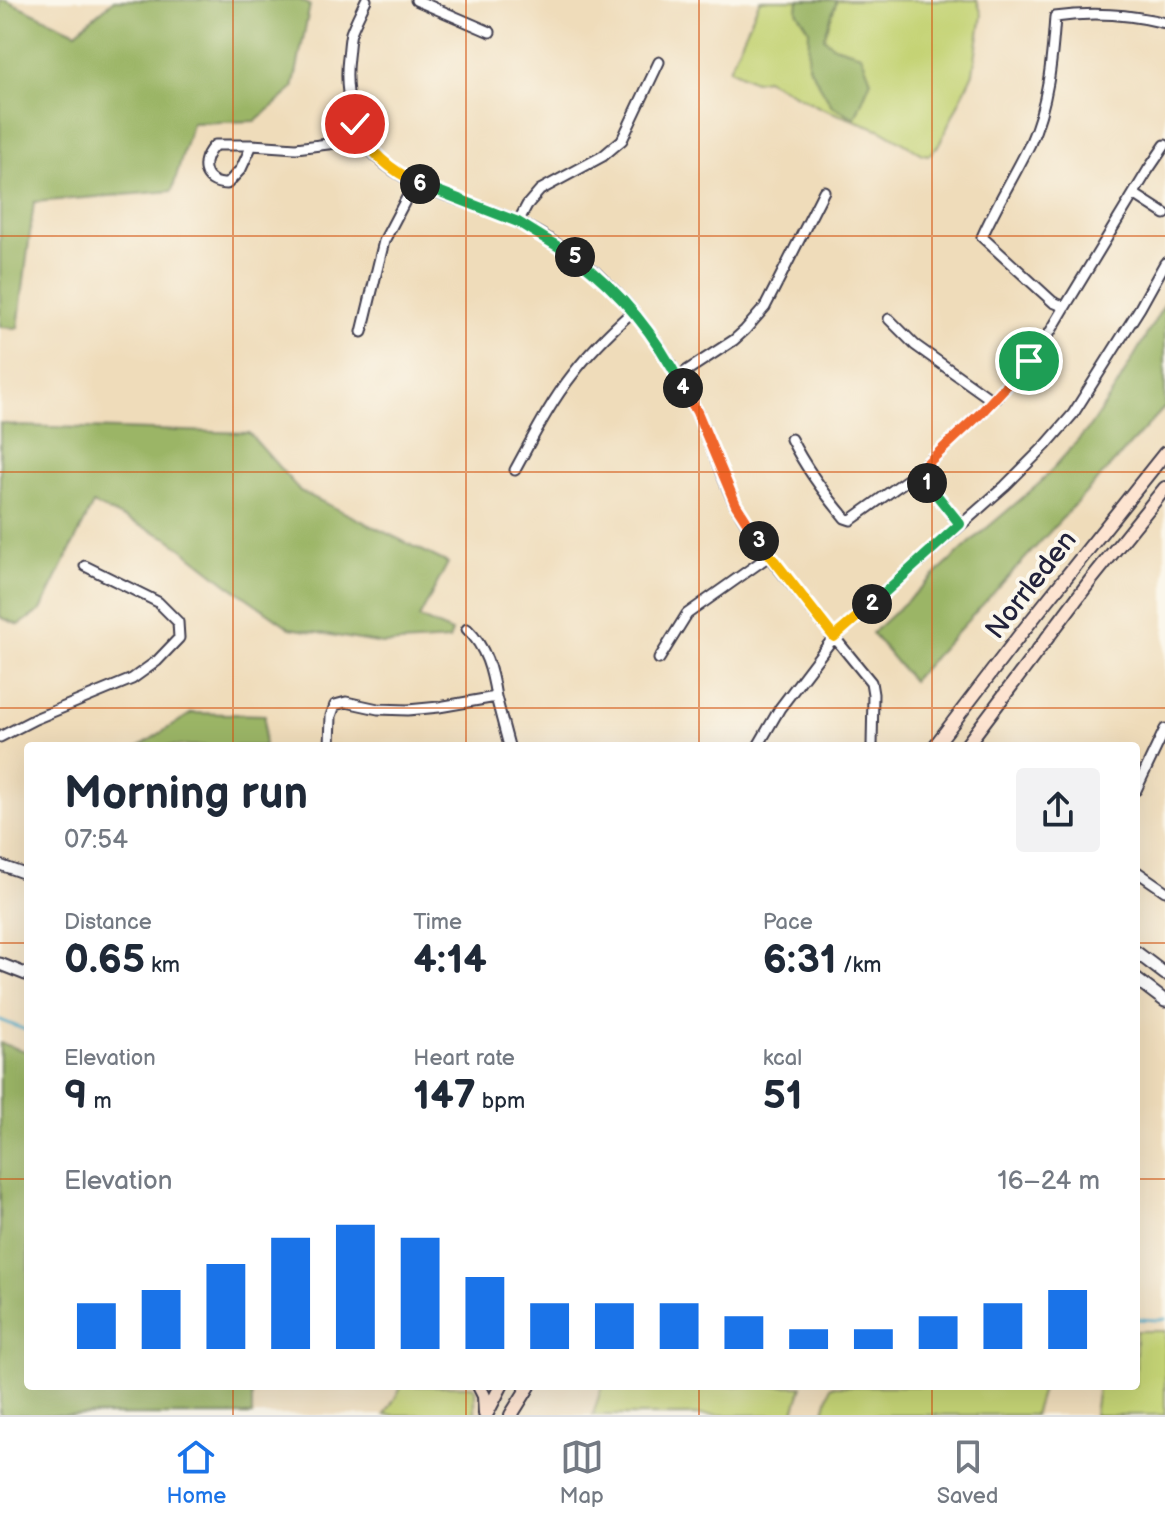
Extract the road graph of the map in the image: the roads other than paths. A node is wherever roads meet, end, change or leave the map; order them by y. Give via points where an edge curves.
1 (366, 0) edge
2 (416, 0) edge
3 (1165, 23) edge
4 (490, 32) dead end
5 (659, 62) dead end
6 (359, 132) junction
7 (252, 145) junction
8 (1165, 145) edge
9 (415, 182) junction
10 (824, 191) dead end
11 (1134, 194) junction
12 (1165, 214) edge
13 (518, 222) junction
14 (1165, 263) edge
15 (1065, 307) junction
16 (633, 311) junction
17 (889, 319) dead end
18 (362, 332) dead end
19 (1049, 334) dead end
20 (1029, 361) dead end
21 (677, 377) junction
22 (992, 400) junction
23 (791, 439) dead end
24 (1165, 453) edge
25 (515, 470) dead end
26 (918, 472) junction
27 (1165, 488) edge
28 (960, 524) junction
29 (769, 556) junction
30 (85, 566) dead end
31 (467, 629) dead end
32 (834, 637) junction
33 (659, 659) dead end
34 (496, 697) junction
35 (1165, 729) edge
36 (0, 737) edge
37 (330, 742) edge
38 (508, 742) edge
39 (760, 742) edge
40 (872, 742) edge
41 (938, 742) edge
42 (969, 742) edge
43 (1140, 782) edge
44 (0, 865) edge
45 (24, 874) edge
46 (1140, 874) edge
47 (1165, 891) edge
48 (1140, 955) edge
49 (0, 964) edge
50 (24, 973) edge
51 (1165, 974) edge
52 (1140, 982) edge
53 (1165, 1001) edge
54 (481, 1390) edge
55 (499, 1390) edge
56 (506, 1390) edge
57 (526, 1390) edge
58 (520, 1400) junction
59 (485, 1415) edge
60 (511, 1415) edge

1 - 6 street via 351,34 346,77
2 - 4 street
3 - 15 street via 1121,16 1055,17 1040,115 982,237
5 - 13 street via 622,140 540,190
6 - 7 street via 336,143 296,148
6 - 9 street via 372,152
7 - 7 street via 215,145 207,157 208,177 227,184
8 - 11 street
9 - 13 street
9 - 18 street via 384,241
10 - 21 street via 765,307 734,340
11 - 12 street
11 - 15 street
13 - 16 street via 599,276
14 - 28 street via 1073,414 1005,486
15 - 19 street
16 - 21 street
16 - 25 street via 573,374
17 - 22 street via 915,345
20 - 22 street
21 - 29 street via 736,505
22 - 26 street
23 - 26 street via 804,466 851,520
24 - 41 main road, Norrleden
26 - 28 street
27 - 42 main road, Norrleden
28 - 32 street
29 - 32 street
29 - 33 street via 687,614
30 - 36 street via 158,602 178,622 179,638 132,679
31 - 34 street via 487,659
32 - 39 street
32 - 40 street via 871,682
34 - 37 street via 408,710 346,702 335,705
34 - 38 street
35 - 43 street
44 - 45 street
46 - 47 street
48 - 51 street
49 - 50 street
52 - 53 street
54 - 59 main road
55 - 59 main road
56 - 58 main road
57 - 58 main road
58 - 60 main road

